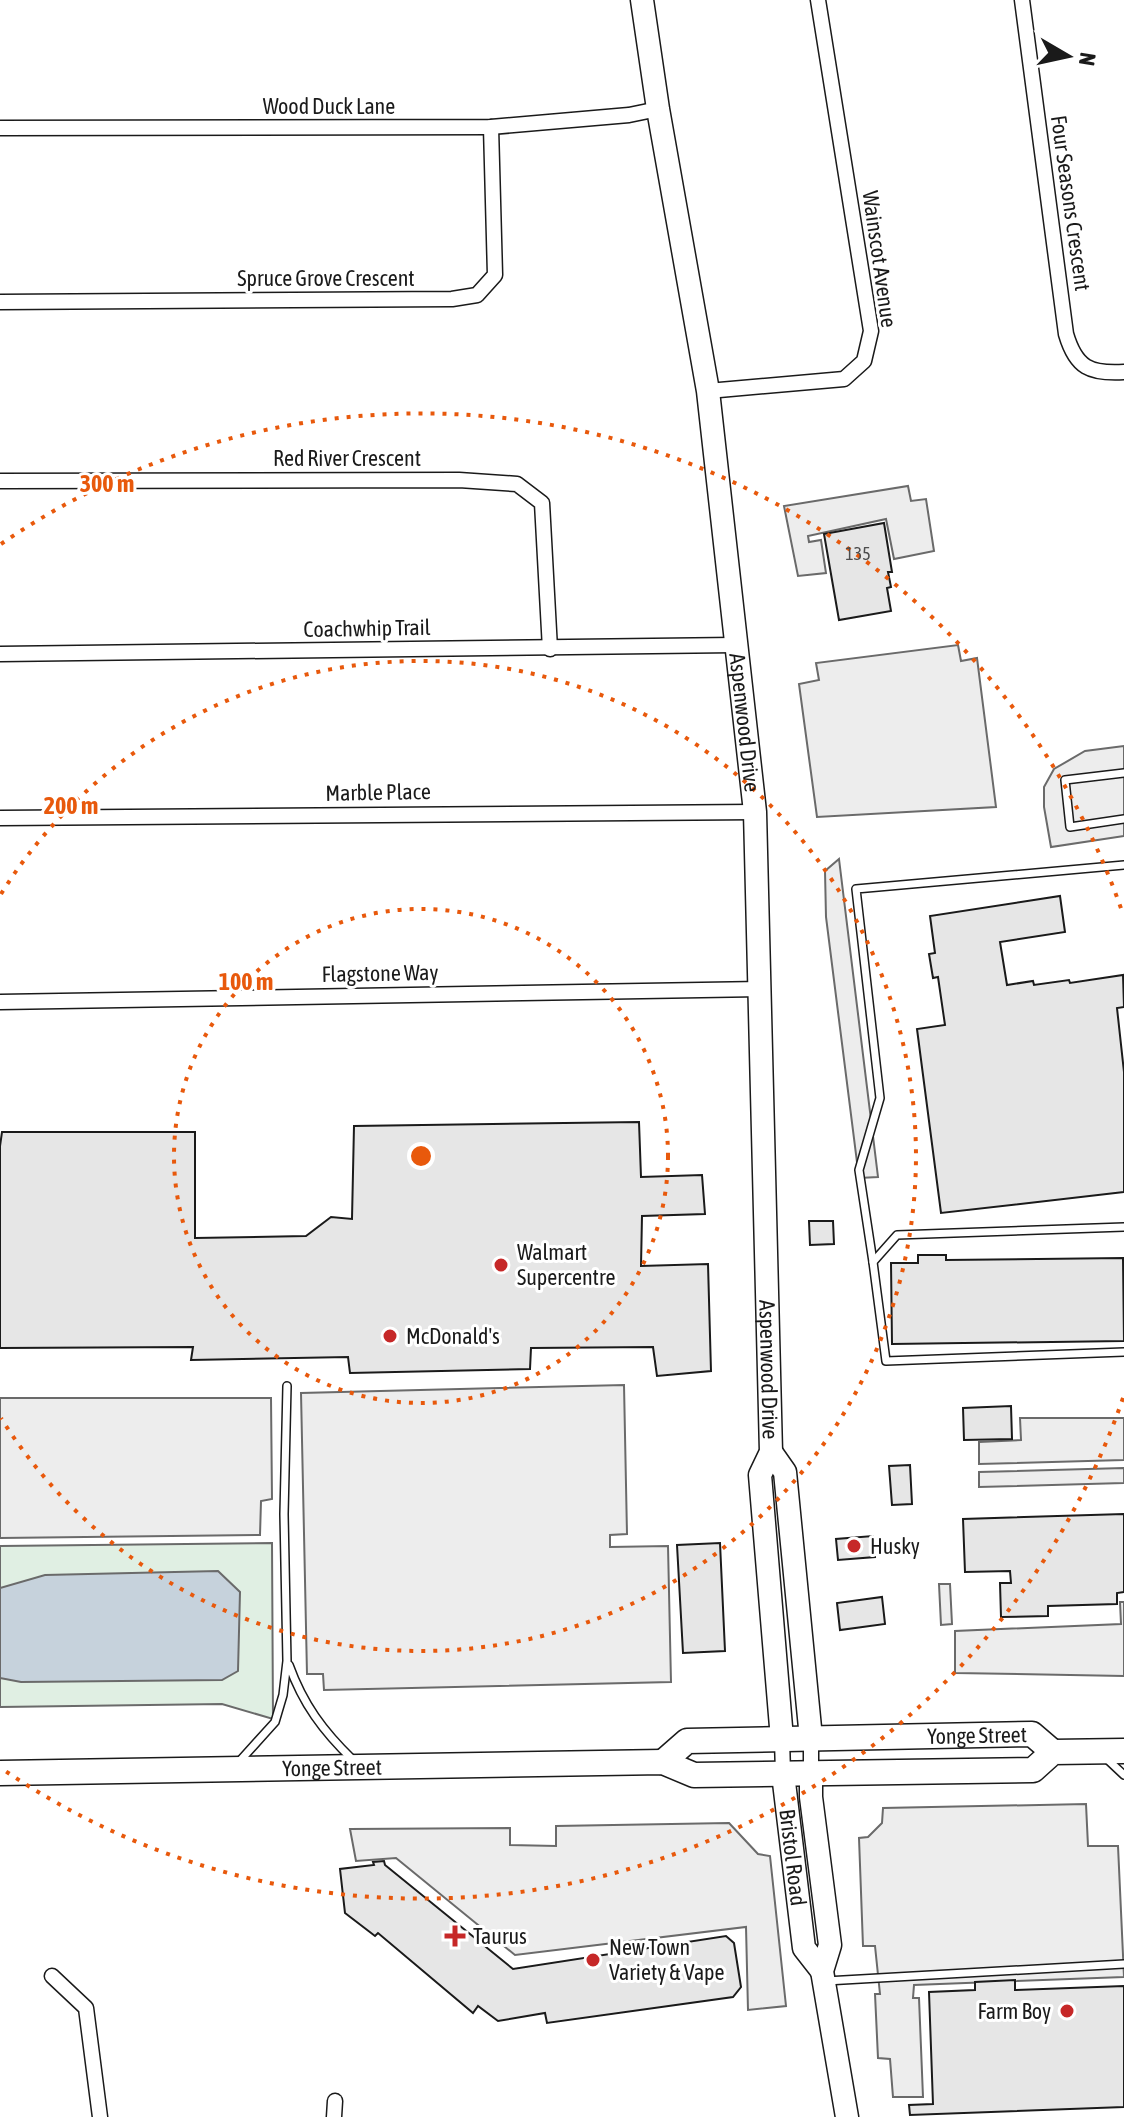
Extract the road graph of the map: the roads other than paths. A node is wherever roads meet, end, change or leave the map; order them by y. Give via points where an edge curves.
1 (642, 0) edge
2 (818, 0) edge
3 (1022, 0) edge
4 (658, 109) junction
5 (491, 127) junction
6 (0, 128) edge
7 (0, 302) edge
8 (1124, 372) edge
9 (708, 391) junction
10 (0, 481) edge
11 (735, 645) junction
12 (550, 649) junction
13 (0, 654) edge
14 (1124, 773) edge
15 (755, 812) junction
16 (0, 818) edge
17 (1124, 819) edge
18 (1124, 865) edge
19 (761, 989) junction
20 (0, 1002) edge
21 (1124, 1227) edge
22 (873, 1262) junction
23 (1124, 1352) edge
24 (287, 1386) dead end
25 (771, 1452) junction
26 (287, 1661) junction
27 (811, 1738) junction
28 (782, 1739) junction
29 (1124, 1751) edge
30 (1053, 1752) junction
31 (1099, 1752) junction
32 (663, 1762) junction
33 (360, 1767) junction
34 (232, 1769) junction
35 (0, 1773) edge
36 (811, 1773) junction
37 (783, 1774) junction
38 (1124, 1775) edge
39 (1124, 1964) edge
40 (52, 1976) dead end
41 (823, 1976) junction
42 (335, 2101) dead end
43 (100, 2117) edge
44 (334, 2117) edge
45 (847, 2117) edge

1 - 4 street, Aspenwood Drive
2 - 9 street, Wainscot Avenue via 871,331 864,361 844,379
3 - 8 street, Four Seasons Crescent via 1066,334 1072,353 1086,368
4 - 5 street, Wood Duck Lane
4 - 9 street, Aspenwood Drive
5 - 6 street, Wood Duck Lane
5 - 7 street, Spruce Grove Crescent via 495,275 477,295
9 - 11 street, Aspenwood Drive
10 - 12 street, Red River Crescent via 517,484 542,503
11 - 12 street, Coachwhip Trail
11 - 15 street, Aspenwood Drive
12 - 13 street, Coachwhip Trail
14 - 17 lane via 1065,780 1070,827
15 - 16 street, Marble Place
15 - 19 street, Aspenwood Drive
18 - 22 lane via 856,889 880,1098 859,1170
19 - 20 street, Flagstone Way
19 - 25 street, Aspenwood Drive
21 - 22 lane via 897,1235
22 - 23 lane via 886,1361
24 - 26 lane
25 - 27 street, Aspenwood Drive via 785,1472
25 - 28 street, Aspenwood Drive via 760,1475
26 - 33 lane via 300,1696
26 - 34 lane via 275,1722
27 - 28 main road, Yonge Street
27 - 30 main road, Yonge Street via 1032,1734
27 - 36 street, Bristol Road
28 - 32 main road, Yonge Street via 687,1741
28 - 37 street, Bristol Road
29 - 31 main road, Yonge Street
30 - 31 main road, Yonge Street
30 - 36 main road, Yonge Street via 1033,1770
31 - 38 lane
32 - 33 main road, Yonge Street
32 - 37 main road, Yonge Street via 694,1775
33 - 34 main road, Yonge Street
34 - 35 main road, Yonge Street
36 - 37 main road, Yonge Street
36 - 41 street, Bristol Road via 830,1945
37 - 41 street, Bristol Road via 804,1948
39 - 41 lane
40 - 43 street via 86,2008
41 - 45 street, Bristol Road
42 - 44 street

